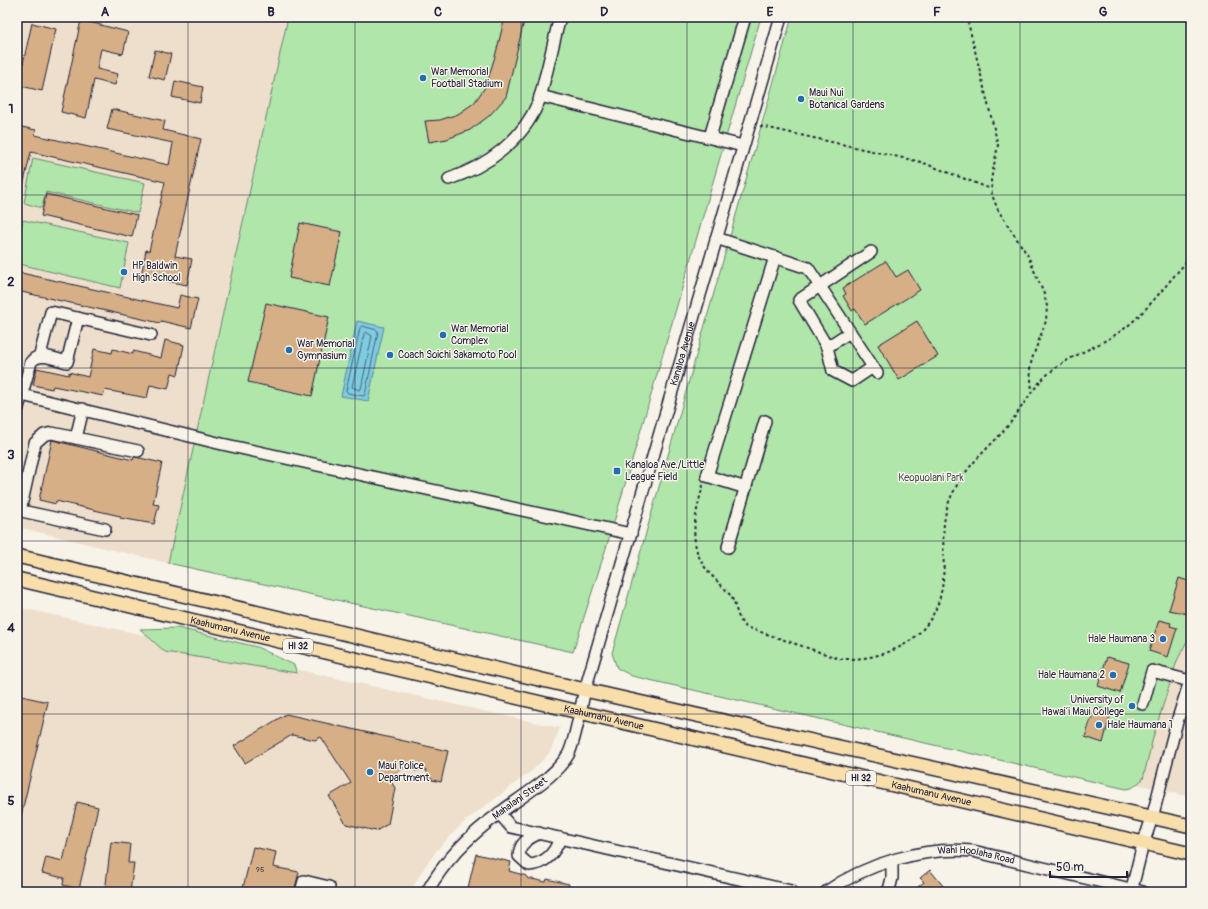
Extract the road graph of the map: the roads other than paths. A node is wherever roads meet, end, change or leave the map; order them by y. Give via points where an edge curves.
1 (560, 17) edge
2 (745, 17) edge
3 (781, 17) edge
4 (540, 96) junction
5 (710, 137) junction
6 (743, 146) junction
7 (449, 179) dead end
8 (716, 238) junction
9 (871, 252) dead end
10 (775, 257) junction
11 (819, 285) junction
12 (78, 318) junction
13 (850, 332) junction
14 (151, 335) dead end
15 (827, 347) junction
16 (40, 356) junction
17 (22, 395) junction
18 (83, 409) junction
19 (17, 412) edge
20 (765, 421) dead end
21 (76, 438) junction
22 (138, 452) dead end
23 (746, 488) junction
24 (19, 510) edge
25 (105, 529) dead end
26 (631, 534) junction
27 (728, 547) dead end
28 (17, 556) edge
29 (17, 579) edge
30 (1190, 680) edge
31 (585, 690) junction
32 (1143, 704) dead end
33 (579, 712) junction
34 (499, 813) junction
35 (1152, 818) junction
36 (1191, 826) edge
37 (539, 833) junction
38 (560, 838) junction
39 (1142, 844) junction
40 (1191, 854) edge
41 (892, 861) junction
42 (791, 891) edge
43 (1135, 891) edge
44 (301, 892) edge
45 (328, 892) edge
46 (427, 892) edge
47 (826, 892) edge
48 (886, 892) edge

1 - 4 street
2 - 5 street
3 - 6 street, Kanaloa Avenue
4 - 5 street
4 - 7 street via 530,119 508,145 481,166
5 - 6 street
6 - 8 street, Kanaloa Avenue
8 - 10 street
8 - 26 street, Kanaloa Avenue
9 - 11 street
10 - 11 street via 808,268
10 - 23 street via 707,476
11 - 13 street
11 - 15 street via 799,300
12 - 14 street
12 - 16 street via 67,362
12 - 16 street via 51,312
13 - 15 street
13 - 15 street via 875,370 852,381 833,371
16 - 17 street via 34,357 31,362
17 - 18 street
17 - 19 street
18 - 21 street
18 - 26 street via 222,444
20 - 23 street
21 - 22 street
21 - 24 street via 52,433 37,440
23 - 27 street
24 - 25 street
26 - 31 street, Kanaloa Avenue
28 - 31 main road, HI 32
29 - 33 main road, Kaahumanu Avenue / HI 32
30 - 32 street via 1152,671
30 - 35 street
31 - 33 street, Mahalani Street
31 - 35 main road, HI 32
33 - 34 street, Mahalani Street via 571,746 563,760 544,780
33 - 39 main road, Kaahumanu Avenue / HI 32
34 - 37 street via 510,827
34 - 46 street, Mahalani Street via 473,834 448,860
35 - 36 main road, HI 32
35 - 39 street
37 - 38 street
37 - 38 street via 524,842 520,849 520,856 529,865 538,864 556,850
38 - 42 street
39 - 40 main road, Kaahumanu Avenue / HI 32
39 - 43 street
41 - 43 street, Wahi Hoolaha Road via 927,852 952,849 973,851
41 - 47 street, Wahi Hoolaha Road via 841,881
41 - 48 street via 892,878
44 - 45 street via 304,881 329,887

